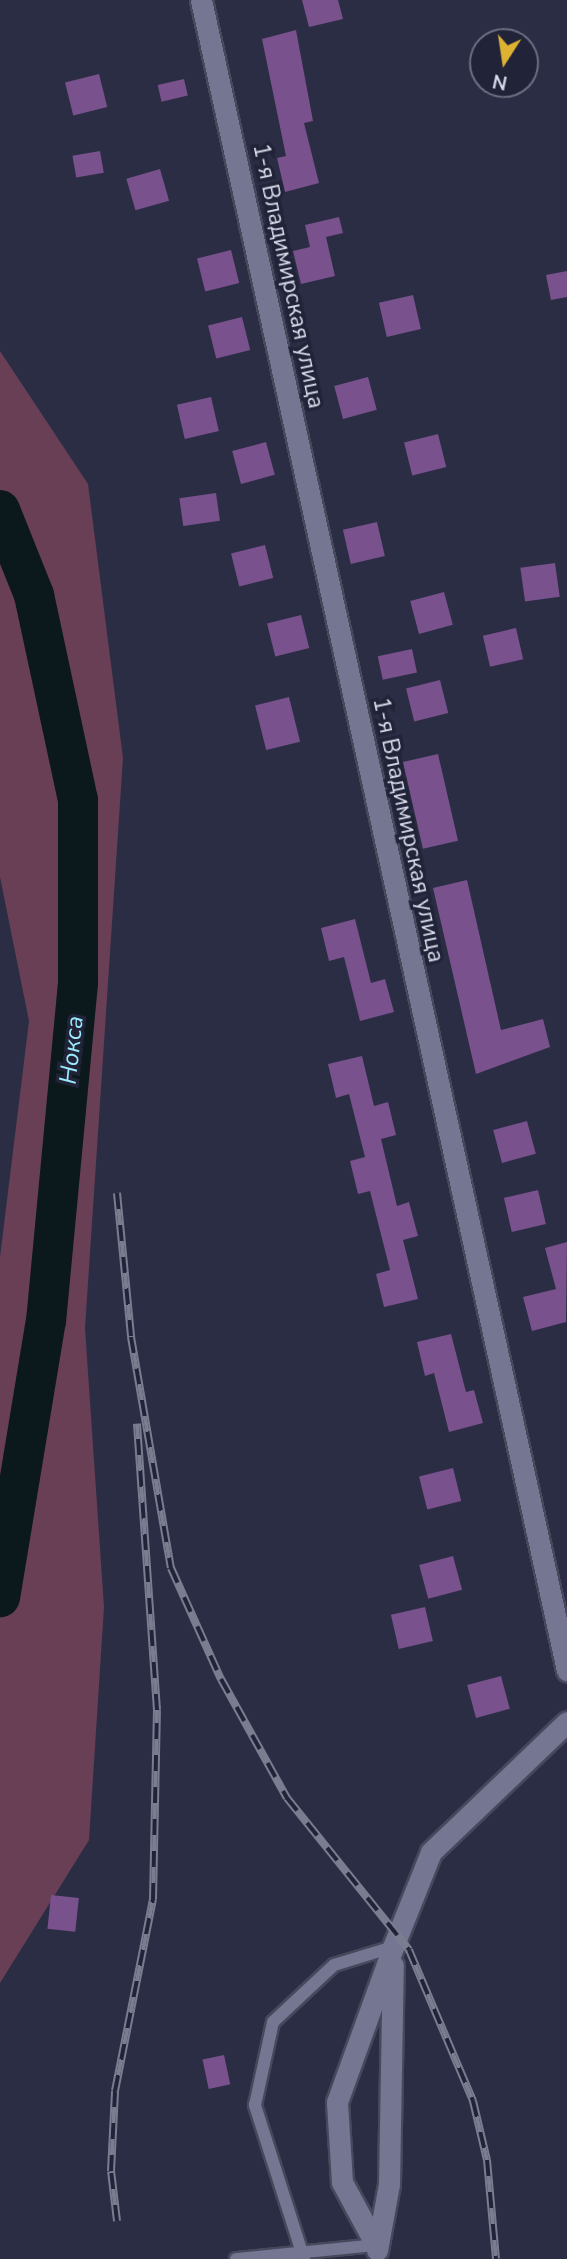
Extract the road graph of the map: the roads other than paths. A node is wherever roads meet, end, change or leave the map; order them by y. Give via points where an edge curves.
1 (201, 0) edge
2 (567, 1670) edge
3 (567, 1722) edge
4 (393, 1947) junction
5 (377, 2252) edge
6 (304, 2254) edge
7 (236, 2259) edge

1 - 2 street, 1-я Владимирская улица
3 - 4 street via 431,1852
4 - 5 street via 389,2184
4 - 5 street via 337,2102 342,2182
4 - 6 lane via 334,1965 273,2022 255,2105
5 - 6 lane
6 - 7 lane

